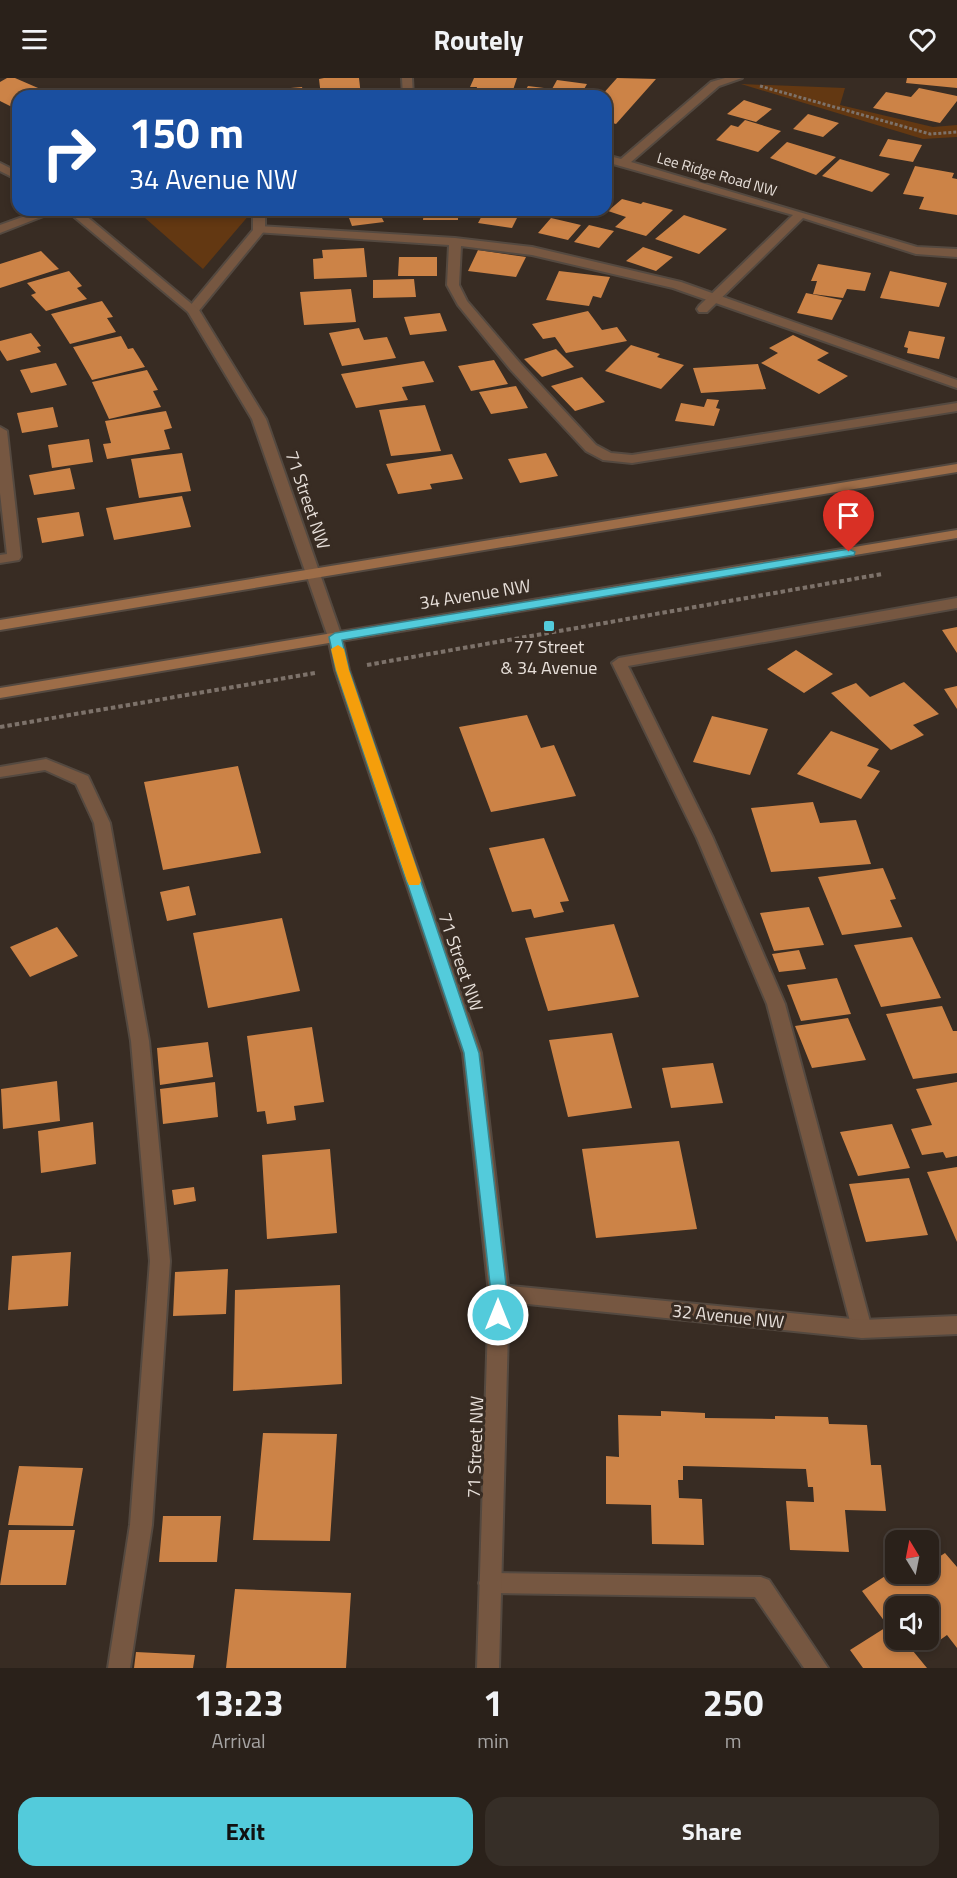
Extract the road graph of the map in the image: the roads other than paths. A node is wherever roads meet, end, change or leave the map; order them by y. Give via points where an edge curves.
1 (737, 78) edge
2 (612, 159) edge
3 (624, 162) junction
4 (801, 214) junction
5 (36, 216) edge
6 (79, 216) edge
7 (259, 216) edge
8 (0, 229) edge
9 (259, 231) junction
10 (455, 242) junction
11 (957, 253) edge
12 (713, 300) junction
13 (703, 309) dead end
14 (193, 310) junction
15 (957, 384) edge
16 (957, 406) edge
17 (0, 431) edge
18 (957, 468) edge
19 (957, 534) edge
20 (0, 559) edge
21 (314, 574) junction
22 (957, 603) edge
23 (0, 625) edge
24 (335, 637) junction
25 (0, 693) edge
26 (0, 772) edge
27 (499, 1293) junction
28 (957, 1325) edge
29 (862, 1329) junction
30 (490, 1583) junction
31 (119, 1668) edge
32 (488, 1668) edge
33 (817, 1668) edge

1 - 3 street, Lee Ridge Road NW via 715,84
2 - 3 street, Lee Ridge Road NW
3 - 4 street, Lee Ridge Road NW
4 - 11 street, Lee Ridge Road NW via 916,250
4 - 12 street
5 - 8 street
6 - 14 street, 71 Street NW
7 - 9 street
9 - 10 street
9 - 14 street
10 - 12 street via 532,250 677,285
10 - 16 street via 453,285 462,302 514,366 601,454 632,459
12 - 13 street
12 - 15 street
14 - 21 street, 71 Street NW via 259,420
17 - 20 street via 14,557
18 - 21 main road
19 - 24 main road, 34 Avenue NW
21 - 23 main road
21 - 24 street, 71 Street NW
22 - 29 street via 619,663 705,838 776,1004
24 - 25 main road, 34 Avenue NW
24 - 27 street, 71 Street NW via 342,670 471,1053
26 - 31 street via 46,764 82,780 102,823 140,1041 160,1261 141,1525
27 - 29 street, 32 Avenue NW
27 - 30 street, 71 Street NW
28 - 29 street, 32 Avenue NW
30 - 32 street, 71 Street NW
30 - 33 street via 761,1587

